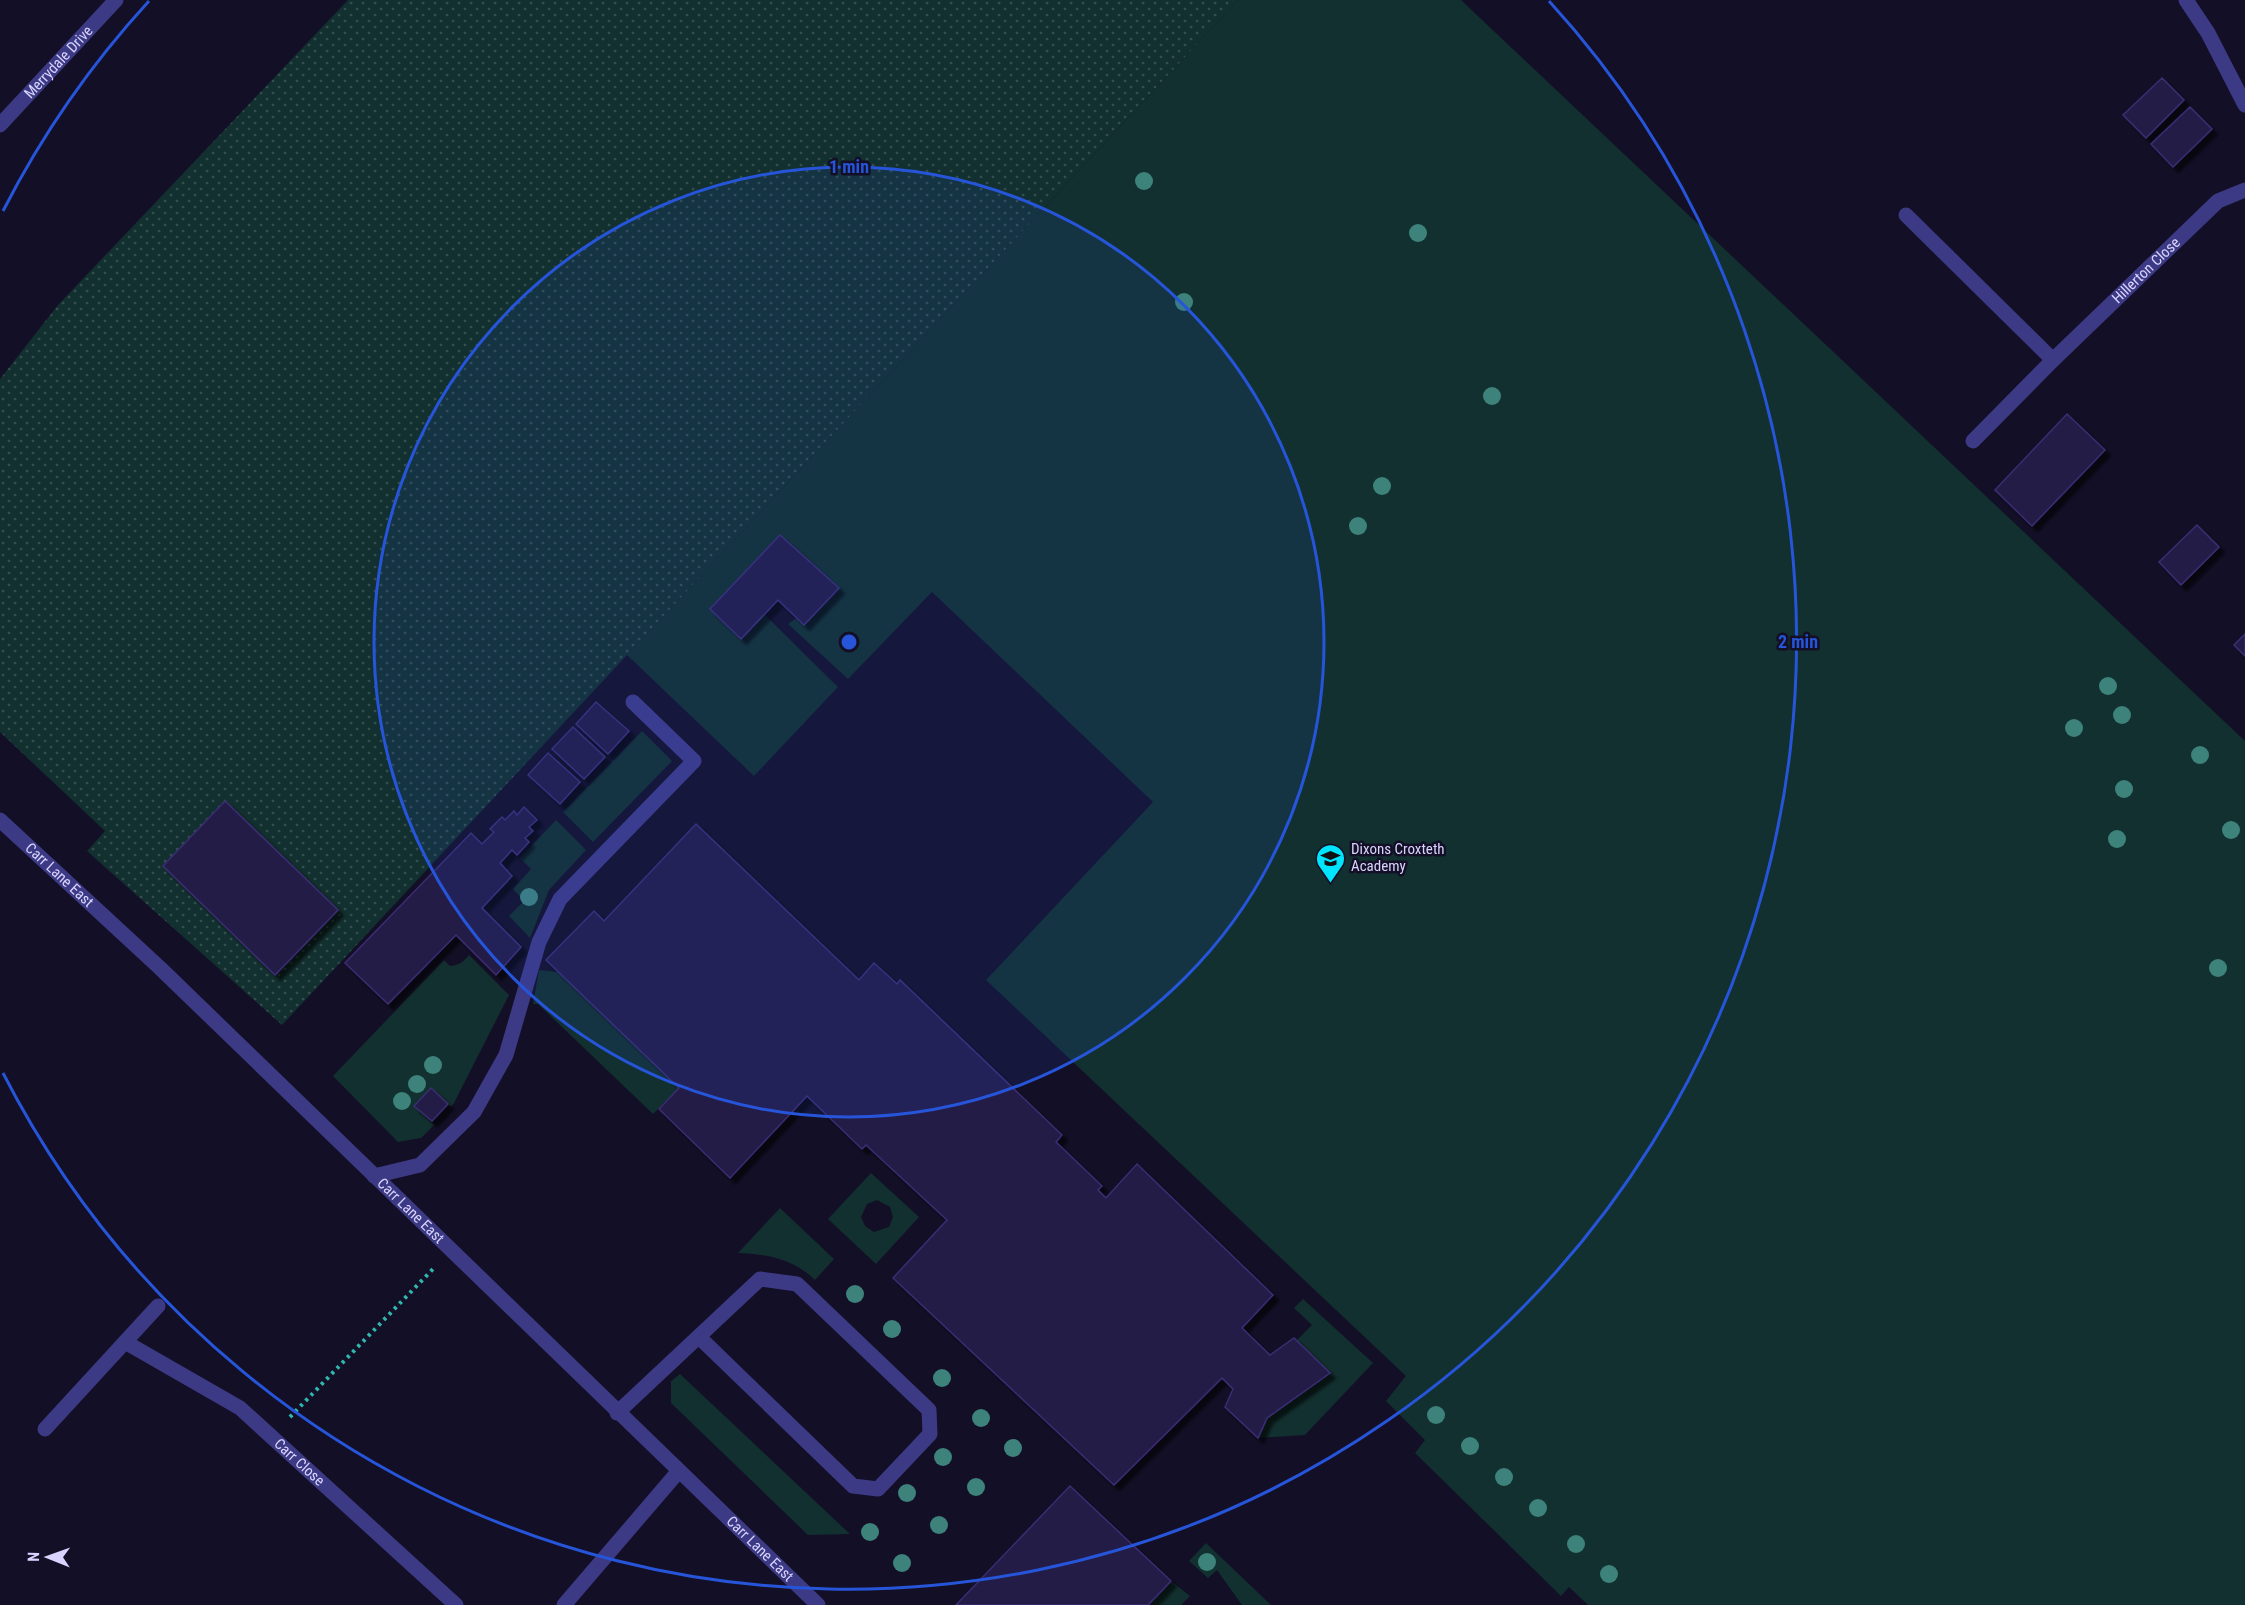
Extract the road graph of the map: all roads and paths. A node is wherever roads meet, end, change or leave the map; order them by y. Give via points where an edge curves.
1 (116, 0) edge
2 (2186, 0) edge
3 (2245, 105) edge
4 (0, 125) edge
5 (2245, 190) edge
6 (1906, 215) dead end
7 (2053, 360) junction
8 (1973, 441) dead end
9 (633, 702) dead end
10 (0, 820) edge
11 (374, 1176) junction
12 (451, 1251) junction
13 (158, 1306) dead end
14 (699, 1337) junction
15 (125, 1342) junction
16 (617, 1413) junction
17 (45, 1429) dead end
18 (271, 1437) junction
19 (678, 1472) junction
20 (456, 1605) edge
21 (564, 1605) edge
22 (818, 1605) edge

1 - 4 street, Merrydale Drive
2 - 3 street via 2208,33
5 - 7 street, Hillerton Close via 2218,201
6 - 7 street
7 - 8 street, Hillerton Close
9 - 11 street via 694,761 560,899 539,942 506,1055 474,1112 420,1165
10 - 11 street, Carr Lane East via 160,968
11 - 12 street, Carr Lane East
12 - 16 street, Carr Lane East
12 - 18 path
13 - 15 street
14 - 14 street via 760,1279 797,1284 929,1410 930,1434 878,1489 853,1486
14 - 16 street
15 - 17 street
15 - 18 street, Carr Close via 240,1408
16 - 19 street, Carr Lane East
18 - 20 street, Carr Close
19 - 21 street
19 - 22 street, Carr Lane East

